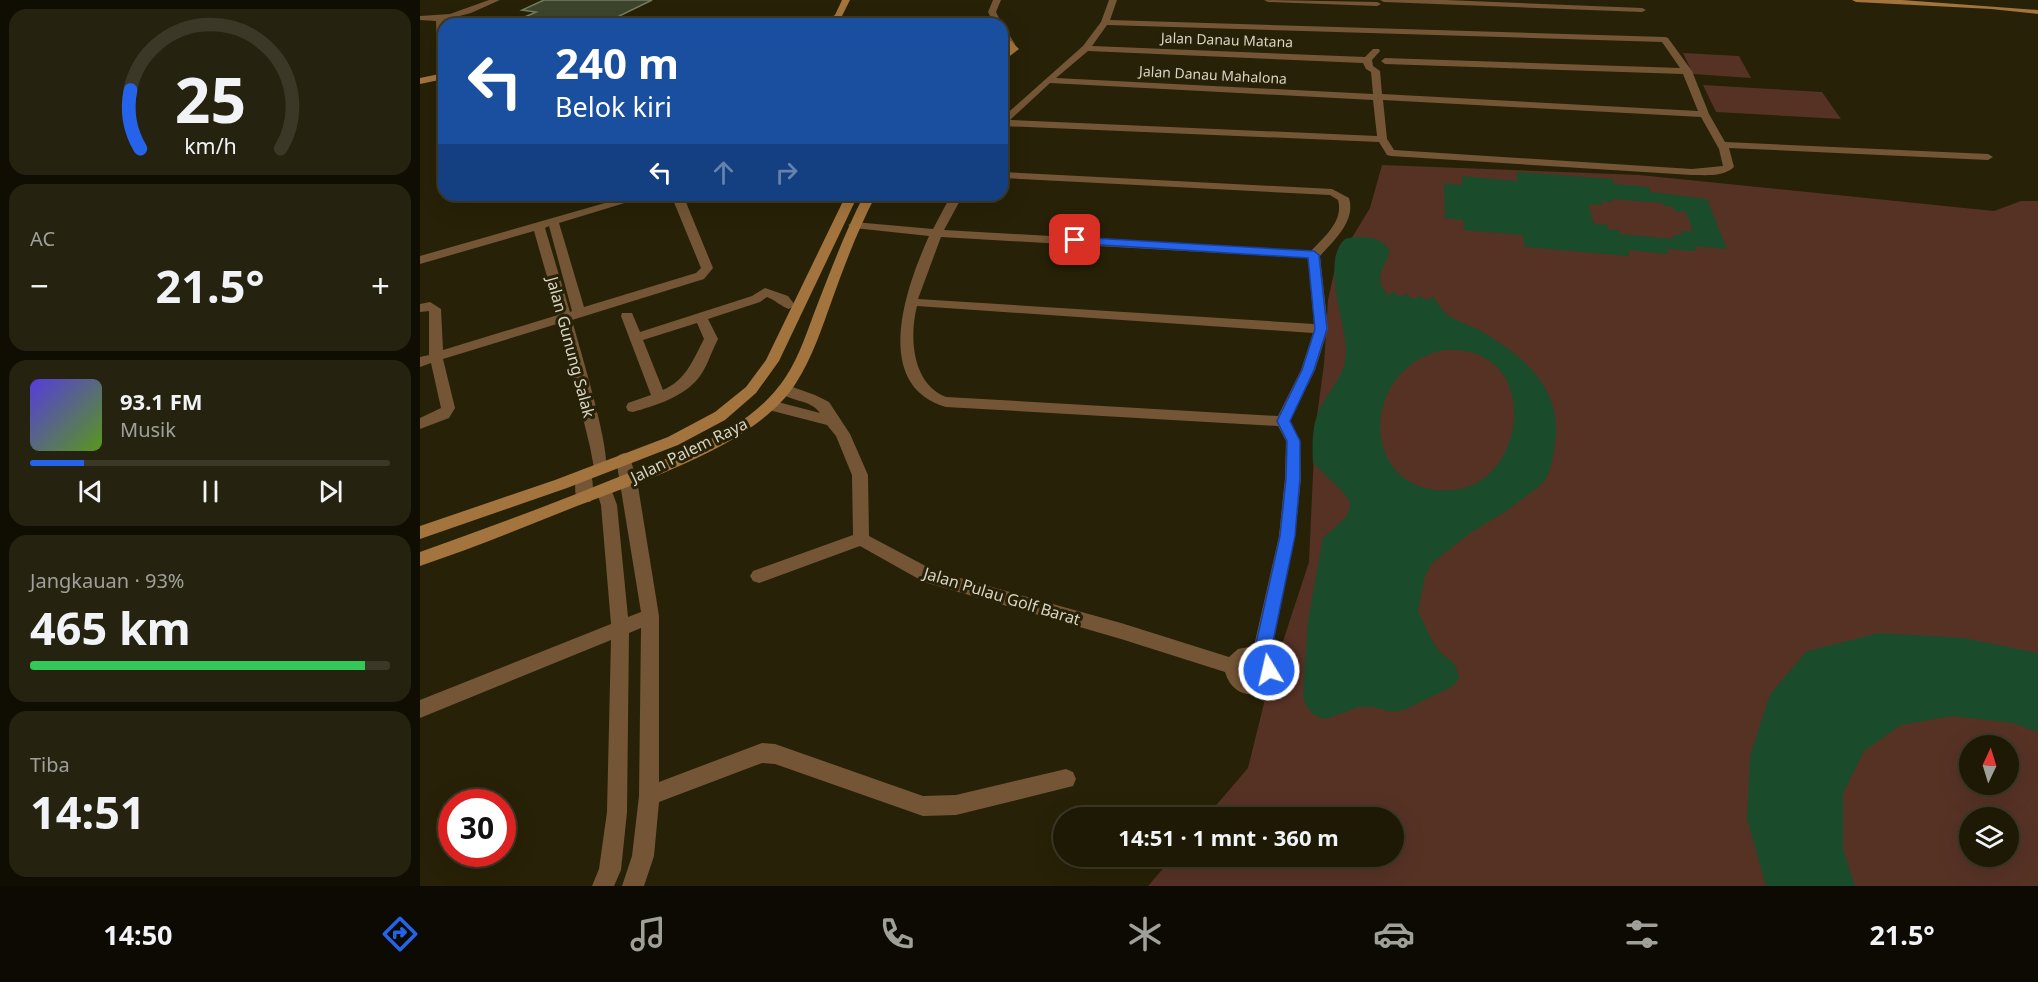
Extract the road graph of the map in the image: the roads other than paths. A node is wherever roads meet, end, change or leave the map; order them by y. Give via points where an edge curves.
1 (496, 0) edge
2 (846, 0) edge
3 (997, 0) edge
4 (1113, 0) edge
5 (1268, 0) edge
6 (1856, 0) edge
7 (1979, 0) edge
8 (2038, 6) edge
9 (1642, 10) dead end
10 (1377, 11) edge
11 (2038, 12) edge
12 (420, 18) edge
13 (447, 18) edge
14 (835, 18) edge
15 (995, 18) edge
16 (438, 20) edge
17 (1105, 22) junction
18 (1008, 39) edge
19 (1011, 44) junction
20 (1008, 45) edge
21 (1086, 48) junction
22 (1376, 51) junction
23 (1008, 54) edge
24 (1367, 60) junction
25 (1385, 61) junction
26 (1375, 71) junction
27 (1687, 71) junction
28 (438, 77) edge
29 (1048, 80) junction
30 (420, 81) edge
31 (1378, 97) junction
32 (1704, 114) junction
33 (1008, 117) edge
34 (1008, 123) edge
35 (1382, 139) junction
36 (1722, 145) junction
37 (1988, 157) dead end
38 (1008, 175) edge
39 (624, 201) edge
40 (679, 201) edge
41 (848, 201) edge
42 (867, 201) edge
43 (954, 201) edge
44 (553, 221) junction
45 (538, 225) junction
46 (854, 225) junction
47 (935, 233) junction
48 (1314, 255) junction
49 (420, 260) edge
50 (910, 302) junction
51 (824, 304) junction
52 (794, 305) junction
53 (420, 308) edge
54 (572, 315) junction
55 (627, 316) dead end
56 (700, 316) junction
57 (1321, 329) junction
58 (636, 338) junction
59 (436, 357) junction
60 (420, 362) edge
61 (784, 389) junction
62 (659, 398) junction
63 (770, 405) junction
64 (633, 407) dead end
65 (832, 421) junction
66 (1283, 421) junction
67 (420, 424) edge
68 (624, 459) junction
69 (600, 469) junction
70 (584, 475) junction
71 (628, 479) junction
72 (604, 490) junction
73 (584, 498) junction
74 (420, 533) edge
75 (861, 539) junction
76 (420, 560) edge
77 (759, 576) dead end
78 (650, 616) junction
79 (620, 628) junction
80 (1261, 657) junction
81 (1234, 667) junction
82 (420, 709) edge
83 (1066, 779) dead end
84 (649, 796) junction
85 (603, 886) edge
86 (633, 886) edge

1 - 13 street
2 - 14 street
3 - 15 street via 992,12
4 - 17 street
5 - 10 street
6 - 11 street
7 - 8 street
9 - 10 street
10 - 17 street
10 - 22 street
10 - 27 street via 1665,40
12 - 16 street
17 - 21 street
18 - 19 street
19 - 20 street
19 - 23 street via 1015,49
21 - 24 street, Jalan Danau Matana
21 - 29 street
22 - 24 street
22 - 25 street
24 - 26 street
25 - 26 street
25 - 27 street
26 - 31 street
27 - 32 street
28 - 30 street
29 - 31 street, Jalan Danau Mahalona
29 - 33 street
31 - 32 street, Jalan Danau Mahalona
31 - 35 street
32 - 36 street
34 - 35 street
35 - 36 street via 1388,152 1396,154 1708,172 1729,167
36 - 37 street
38 - 48 street via 1332,192 1343,198 1345,213 1335,232
39 - 44 street
40 - 54 street via 706,271
41 - 52 street, Jalan Palem Raya
42 - 46 street, Jalan Palem Raya
43 - 47 street
44 - 45 street
44 - 54 street, Jalan Gunung Salak
45 - 49 street
45 - 54 street, Jalan Gunung Salak
46 - 47 street
46 - 51 street, Jalan Palem Raya
47 - 48 street
47 - 50 street
48 - 57 street
50 - 57 street
50 - 66 street via 906,353 914,375 934,399
51 - 52 street
51 - 61 street, Jalan Palem Raya via 802,361
52 - 56 street via 779,306 760,295
52 - 68 street, Jalan Palem Raya via 772,361 751,390 720,417 673,441
53 - 59 street via 435,309
54 - 59 street
54 - 69 street, Jalan Gunung Salak
55 - 58 street
56 - 58 street
56 - 62 street via 711,339 692,377
57 - 66 street via 1308,370
58 - 62 street
59 - 60 street
59 - 67 street via 448,408 444,414
61 - 63 street, Jalan Palem Raya
61 - 65 street via 824,406
62 - 64 street
63 - 65 street
63 - 71 street, Jalan Palem Raya via 735,431
65 - 75 street via 843,434 860,475
66 - 80 street via 1293,441 1293,478 1286,545
68 - 69 street, Jalan Palem Raya
68 - 71 street
69 - 70 street, Jalan Palem Raya
70 - 73 street
70 - 74 street, Jalan Palem Raya
71 - 72 street, Jalan Palem Raya
71 - 78 street
72 - 73 street, Jalan Palem Raya
72 - 79 street via 609,504
73 - 76 street, Jalan Palem Raya
75 - 77 street
75 - 81 street, Jalan Pulau Golf Barat via 930,577
78 - 79 street
78 - 84 street
79 - 82 street
79 - 85 street via 617,812 610,870
80 - 81 street via 1245,655
80 - 81 street via 1269,674 1258,685 1240,682
83 - 84 street via 956,805 922,806 775,754 762,753
84 - 86 street via 643,856

